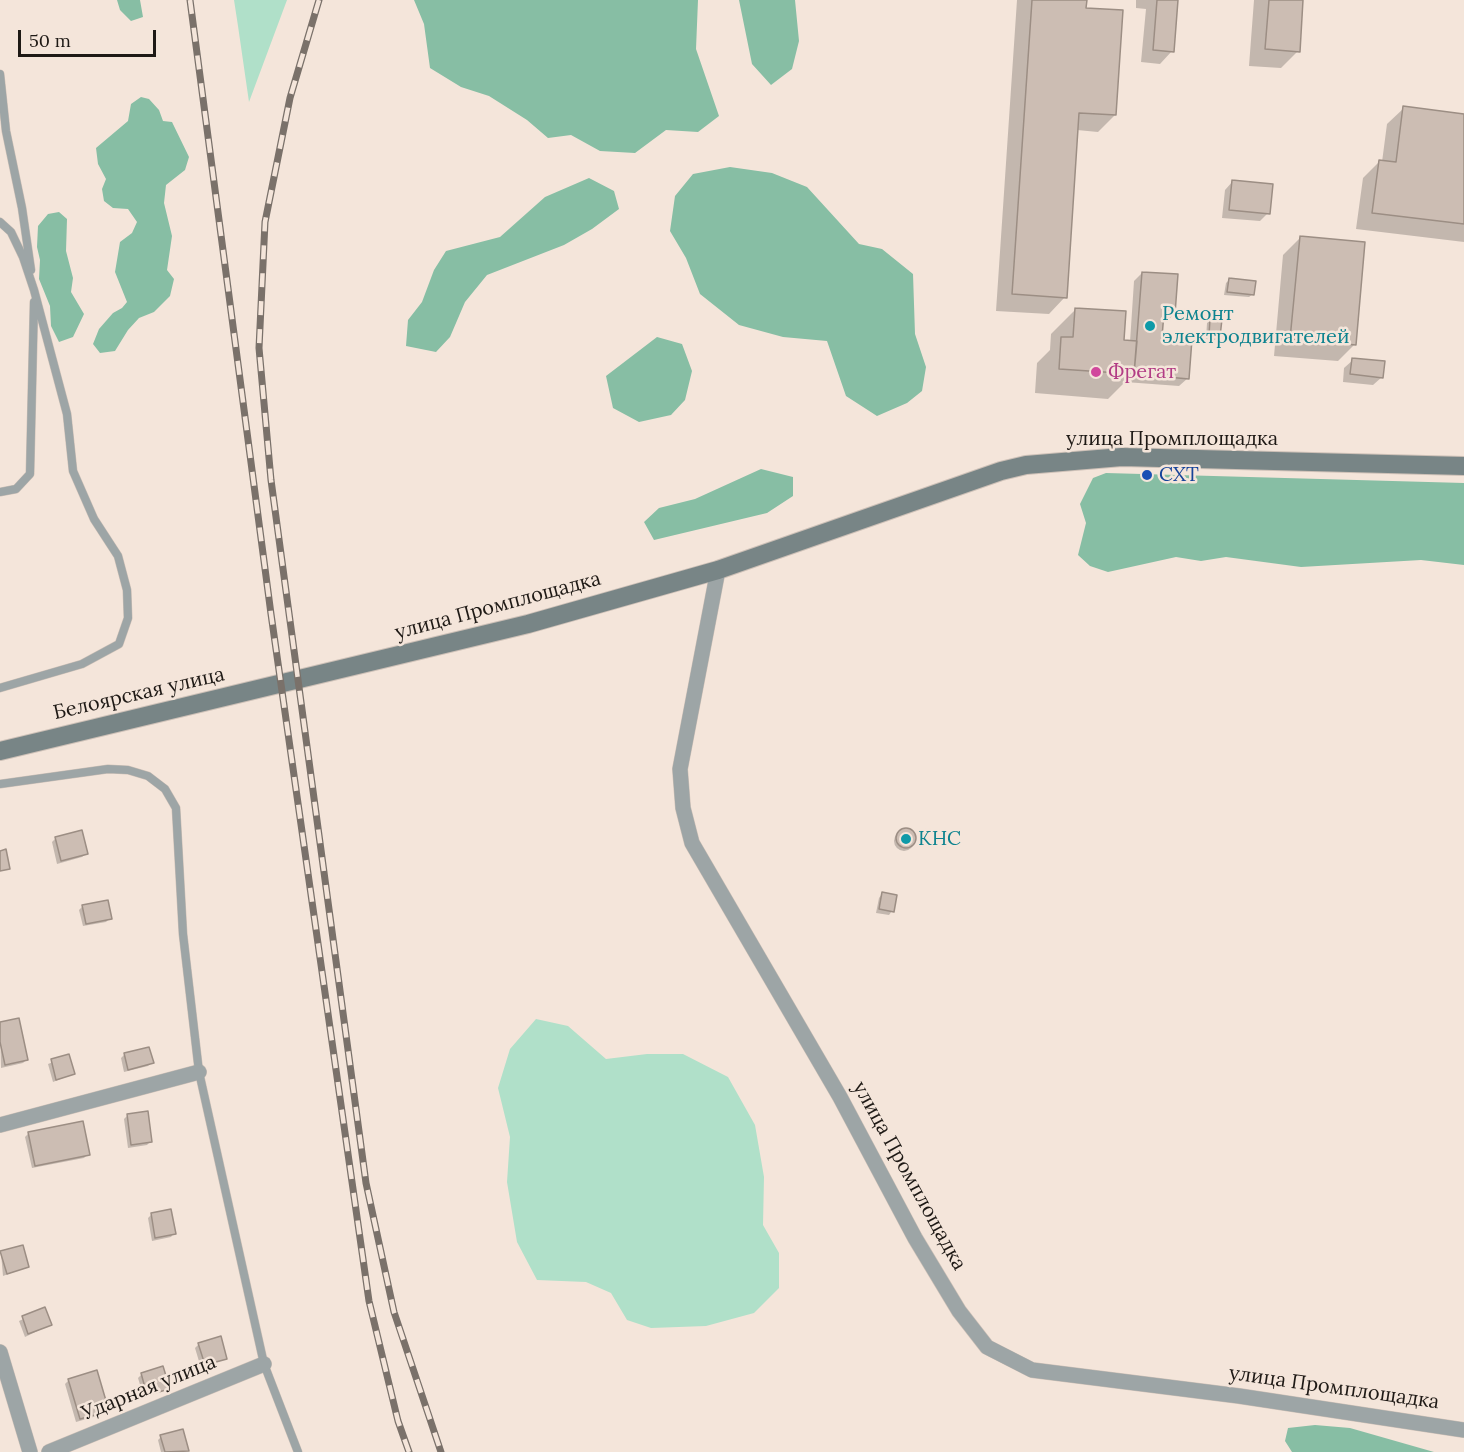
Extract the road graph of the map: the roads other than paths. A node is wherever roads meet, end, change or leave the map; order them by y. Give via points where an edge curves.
1 (0, 74) edge
2 (0, 222) edge
3 (34, 290) junction
4 (1464, 466) edge
5 (0, 492) edge
6 (718, 570) junction
7 (288, 683) joint
8 (0, 688) edge
9 (0, 751) edge
10 (0, 784) edge
11 (199, 1072) junction
12 (0, 1125) edge
13 (0, 1352) edge
14 (264, 1364) junction
15 (1464, 1430) edge
16 (30, 1452) edge
17 (49, 1452) edge
18 (298, 1452) edge

1 - 3 lane
2 - 3 lane via 11,232
3 - 5 lane via 30,474 16,489
3 - 8 lane via 67,414 73,471 94,519 118,556 127,590 128,618 119,644 82,664
4 - 6 street, улица Промплощадка via 1122,457 1038,463 1001,471
6 - 7 street, улица Промплощадка via 528,624
6 - 15 street, улица Промплощадка via 680,769 683,808 692,843 840,1097 915,1238 959,1311 987,1347 1032,1370
7 - 9 street, Белоярская улица
10 - 11 lane via 128,770 147,776 165,789 176,808 183,934
11 - 12 street
11 - 14 lane
13 - 16 street
14 - 17 street, Ударная улица
14 - 18 lane

